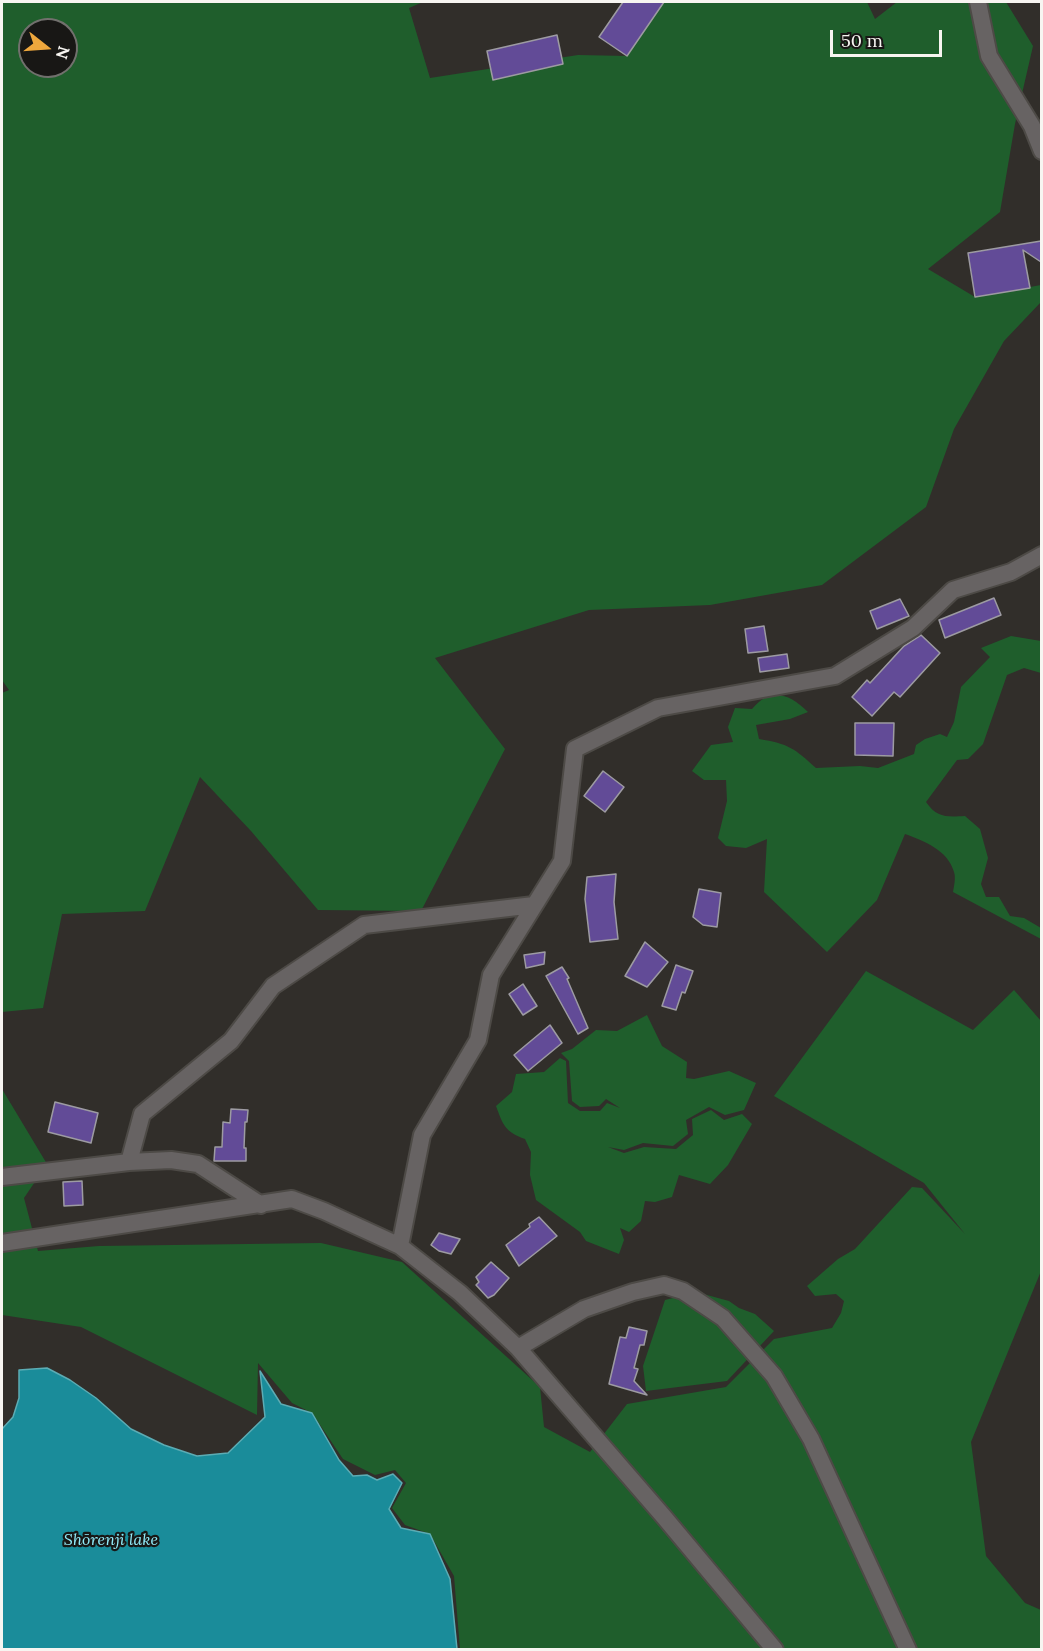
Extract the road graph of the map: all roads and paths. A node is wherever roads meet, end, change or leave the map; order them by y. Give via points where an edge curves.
1 (978, 2) edge
2 (1041, 151) edge
3 (1041, 555) edge
4 (534, 905) junction
5 (129, 1162) junction
6 (2, 1177) edge
7 (261, 1205) junction
8 (2, 1243) edge
9 (400, 1246) junction
10 (518, 1348) junction
11 (775, 1650) edge
12 (908, 1650) edge

1 - 2 street via 990,56 1032,126
3 - 4 street via 1011,572 953,590 913,628 835,676 658,708 575,749 562,861
4 - 5 street via 364,925 273,986 231,1041 142,1114
4 - 9 street via 491,975 477,1041 422,1135
5 - 6 street
5 - 7 street via 171,1160 198,1164
7 - 8 street
7 - 9 street via 292,1199
9 - 10 street via 460,1293
10 - 11 street
10 - 12 street via 584,1309 664,1286 683,1291 723,1318 774,1376 811,1439

